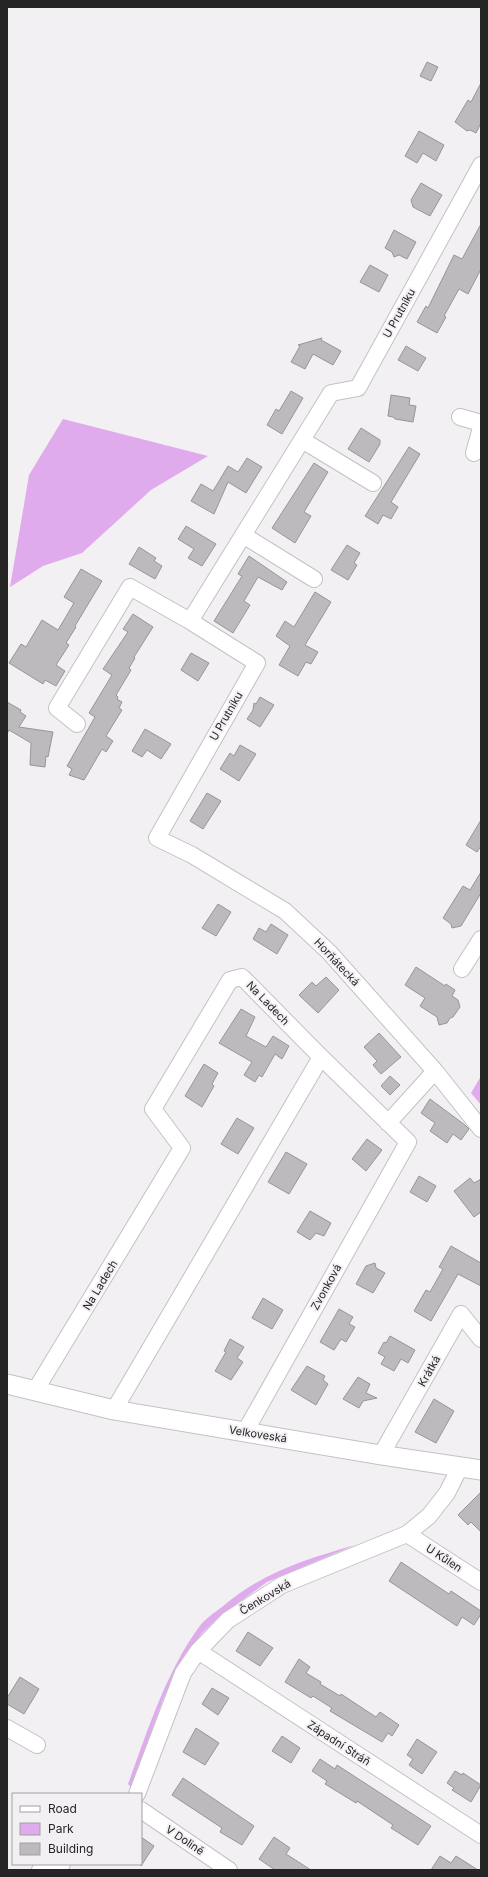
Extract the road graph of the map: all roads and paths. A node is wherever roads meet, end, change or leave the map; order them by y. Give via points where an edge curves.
1 (481, 165) edge
2 (460, 417) dead end
3 (481, 423) edge
4 (481, 428) edge
5 (302, 440) junction
6 (474, 453) dead end
7 (373, 484) dead end
8 (243, 535) junction
9 (314, 579) dead end
10 (190, 621) junction
11 (77, 724) dead end
12 (157, 838) joint
13 (481, 938) edge
14 (462, 969) dead end
15 (321, 1057) junction
16 (435, 1071) junction
17 (388, 1123) junction
18 (481, 1129) edge
19 (481, 1339) edge
20 (7, 1384) edge
21 (36, 1391) junction
22 (114, 1410) junction
23 (245, 1432) junction
24 (382, 1455) junction
25 (460, 1466) junction
26 (481, 1470) edge
27 (408, 1534) junction
28 (481, 1582) edge
29 (198, 1651) junction
30 (7, 1728) edge
31 (36, 1745) dead end
32 (137, 1793) edge
33 (142, 1811) edge
34 (481, 1835) edge
35 (58, 1865) edge
36 (40, 1870) edge
37 (230, 1870) edge

1 - 5 street, U Prutníku via 358,388 331,393
2 - 3 street
4 - 6 street
5 - 7 street
5 - 8 street, U Prutníku
8 - 9 street
8 - 10 street, U Prutníku
10 - 11 street, U Prutníku via 130,588 57,708
10 - 12 street, U Prutníku via 257,663
12 - 16 street, Horňátecká via 192,855 285,911 329,952
13 - 14 street
15 - 17 street
15 - 21 street, Na Ladech via 242,977 230,980 153,1109 182,1148
15 - 22 street
16 - 17 street
16 - 18 street, Horňátecká
17 - 23 street, Zvonková via 408,1142
19 - 24 street, Krátká via 461,1314
20 - 21 street, Velkoveská
21 - 22 street, Velkoveská
22 - 23 street, Velkoveská
23 - 24 street, Velkoveská
24 - 25 street, Velkoveská
25 - 26 street, Velkoveská
25 - 27 street, Čenkovská via 447,1493 429,1516
27 - 28 street, U Kůlen
27 - 29 street, Čenkovská via 282,1585 228,1620
29 - 32 street, Čenkovská via 183,1673
29 - 34 street, Západní Stráň
30 - 31 street
33 - 37 street, V Dolině
35 - 36 street

